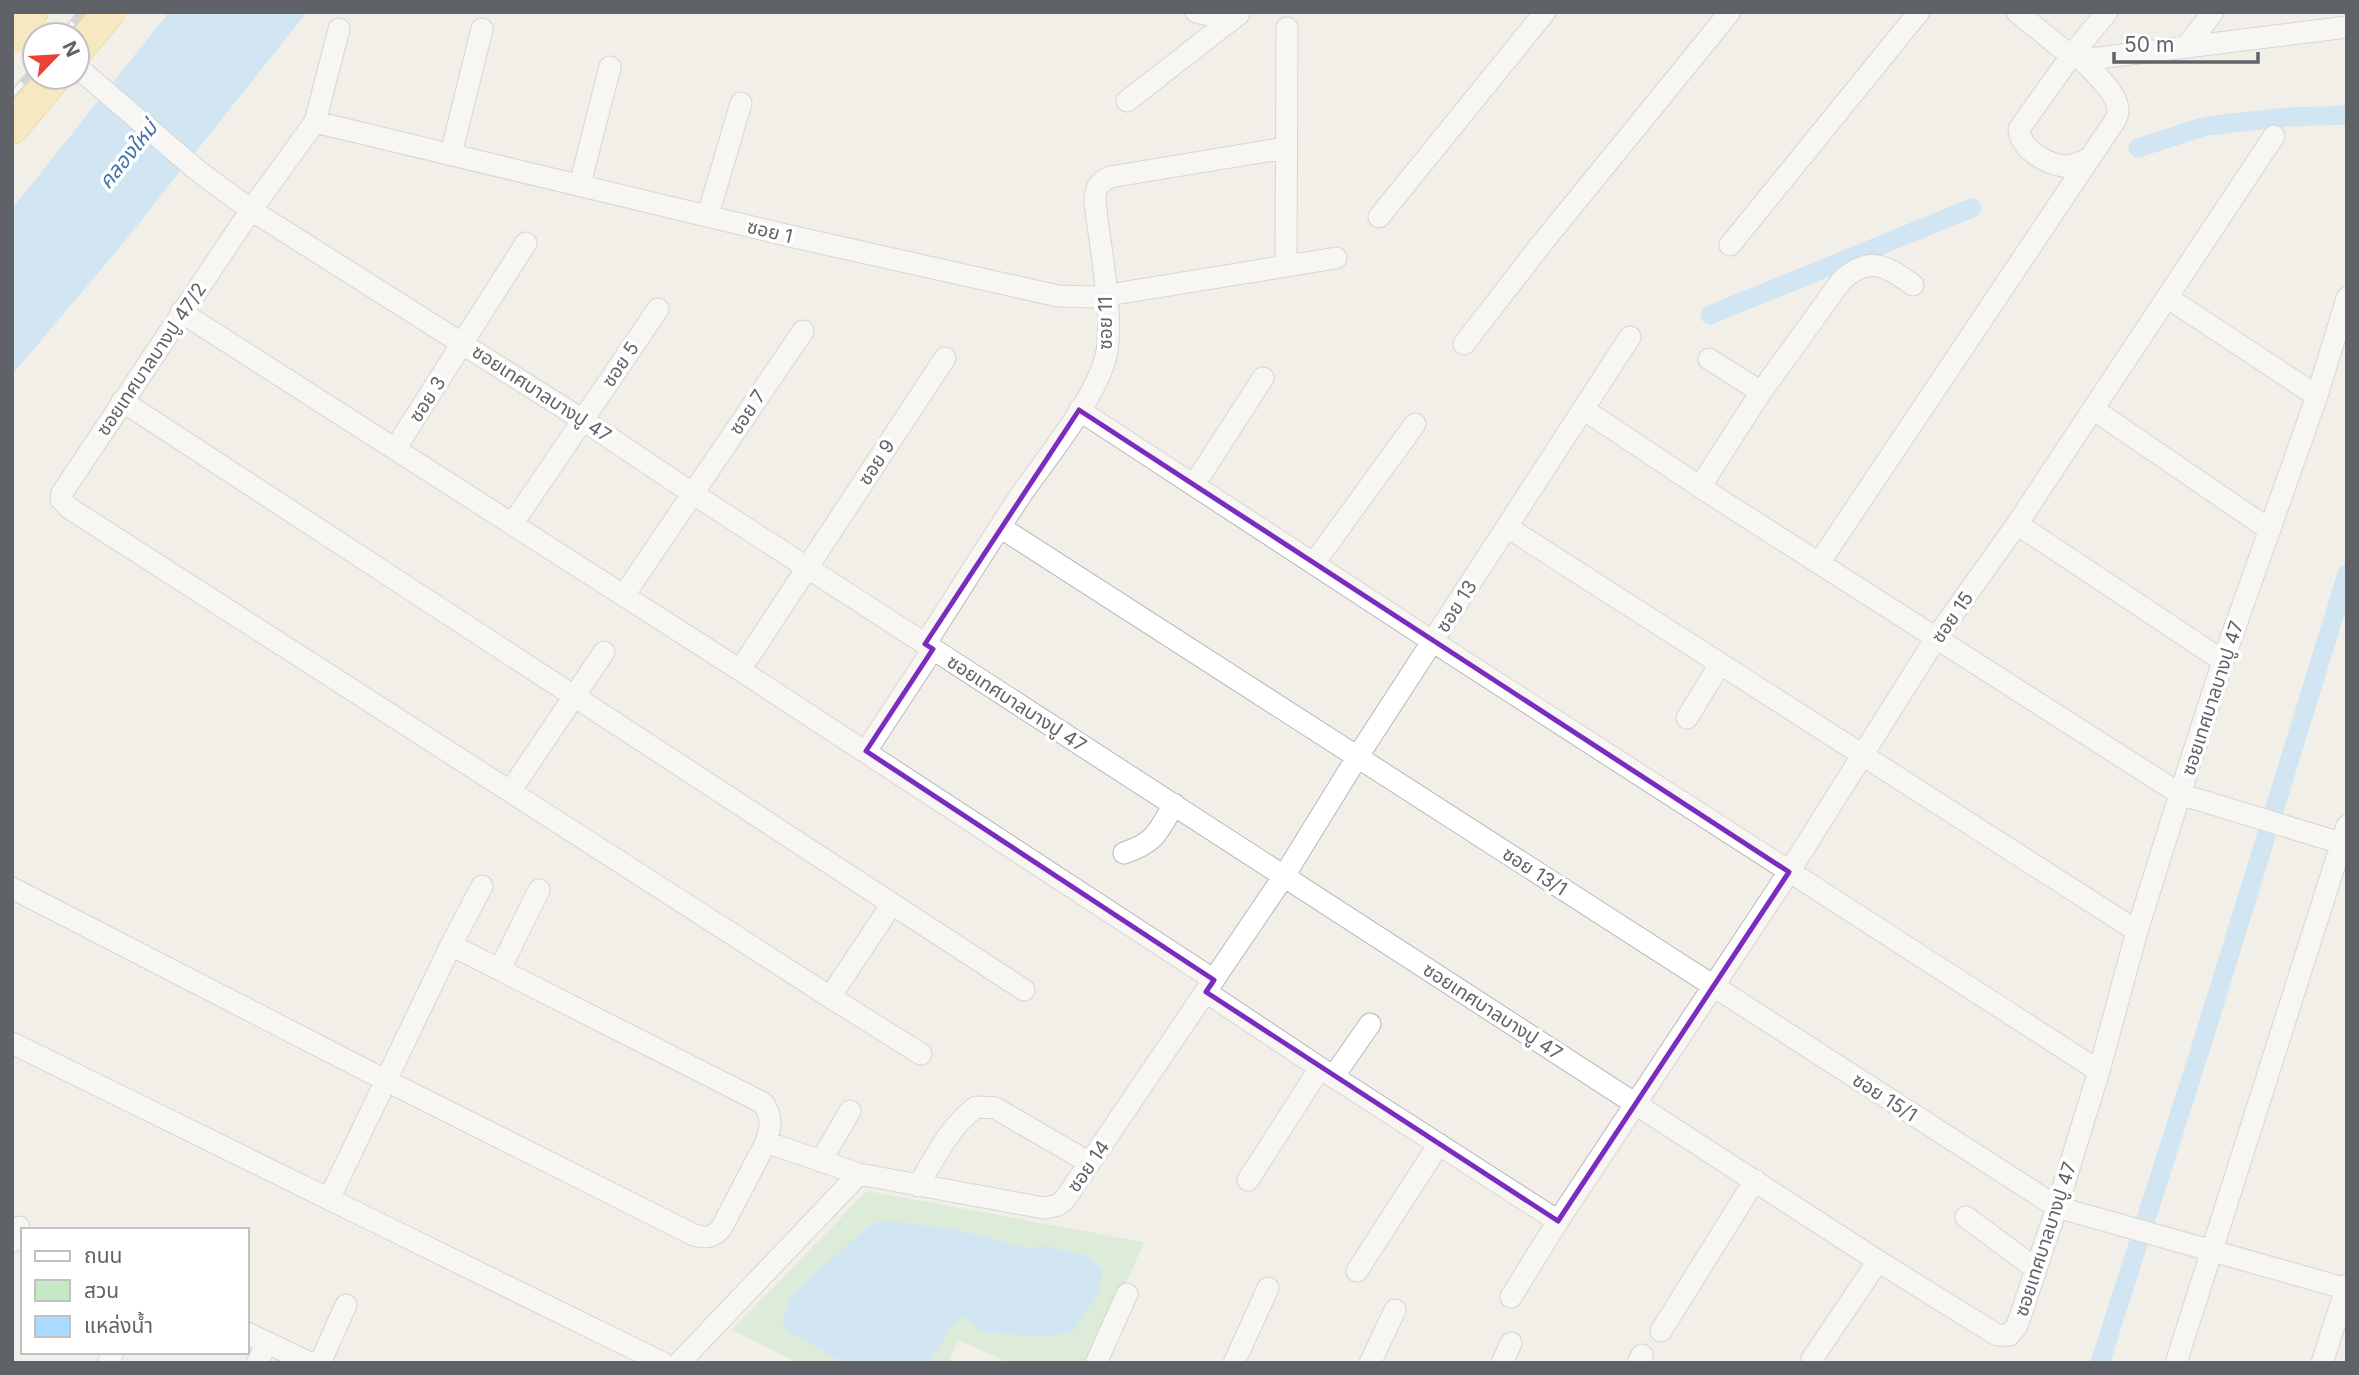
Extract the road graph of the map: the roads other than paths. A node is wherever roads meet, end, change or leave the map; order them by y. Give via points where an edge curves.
1 (32, 12) edge
2 (109, 12) edge
3 (1196, 12) edge
4 (1730, 12) edge
5 (1919, 12) edge
6 (2017, 12) edge
7 (2107, 12) edge
8 (2213, 12) edge
9 (1536, 15) edge
10 (1236, 16) edge
11 (2347, 27) edge
12 (339, 29) dead end
13 (482, 29) dead end
14 (1287, 29) dead end
15 (91, 33) edge
16 (12, 36) edge
17 (2186, 47) junction
18 (2076, 58) junction
19 (610, 67) dead end
20 (91, 79) edge
21 (43, 91) edge
22 (1127, 101) dead end
23 (741, 103) dead end
24 (315, 122) junction
25 (12, 128) edge
26 (2274, 136) dead end
27 (1285, 148) junction
28 (451, 154) junction
29 (2090, 158) junction
30 (580, 184) junction
31 (251, 210) junction
32 (708, 215) junction
33 (1379, 217) dead end
34 (526, 243) dead end
35 (1730, 245) dead end
36 (1336, 258) dead end
37 (1286, 265) junction
38 (1913, 285) dead end
39 (1106, 295) junction
40 (2168, 298) junction
41 (2347, 298) edge
42 (657, 309) dead end
43 (181, 312) junction
44 (803, 331) dead end
45 (1630, 337) dead end
46 (464, 343) junction
47 (1464, 344) dead end
48 (944, 358) dead end
49 (1709, 359) dead end
50 (1263, 379) dead end
51 (1761, 393) junction
52 (2316, 396) junction
53 (122, 401) junction
54 (1583, 409) junction
55 (2093, 409) junction
56 (1079, 410) junction
57 (583, 420) junction
58 (1415, 424) dead end
59 (395, 449) junction
60 (1194, 485) junction
61 (1700, 487) junction
62 (692, 493) junction
63 (513, 523) junction
64 (2018, 524) junction
65 (1000, 527) junction
66 (1507, 527) junction
67 (2270, 530) junction
68 (1314, 563) junction
69 (1819, 563) junction
70 (807, 567) junction
71 (624, 595) junction
72 (1936, 638) junction
73 (1432, 641) junction
74 (929, 647) junction
75 (604, 652) dead end
76 (2223, 661) junction
77 (1720, 664) junction
78 (740, 670) junction
79 (573, 695) junction
80 (1687, 718) dead end
81 (866, 751) junction
82 (1862, 755) junction
83 (1358, 756) junction
84 (511, 790) junction
85 (2180, 794) junction
86 (1174, 804) junction
87 (2345, 838) edge
88 (1124, 853) dead end
89 (1788, 872) junction
90 (1284, 876) junction
91 (482, 886) dead end
92 (12, 888) edge
93 (539, 890) dead end
94 (892, 904) junction
95 (2137, 931) junction
96 (450, 945) junction
97 (500, 969) junction
98 (1210, 986) junction
99 (1713, 987) junction
100 (1024, 990) dead end
101 (830, 997) junction
102 (1370, 1024) dead end
103 (12, 1043) edge
104 (921, 1054) dead end
105 (2099, 1071) junction
106 (1326, 1073) junction
107 (386, 1080) junction
108 (1637, 1103) junction
109 (850, 1111) dead end
110 (766, 1142) junction
111 (1439, 1144) junction
112 (821, 1161) junction
113 (1090, 1163) junction
114 (859, 1174) junction
115 (1248, 1180) dead end
116 (1755, 1180) junction
117 (918, 1186) junction
118 (329, 1199) junction
119 (2057, 1207) junction
120 (1966, 1217) dead end
121 (1559, 1221) junction
122 (2211, 1251) junction
123 (1878, 1261) junction
124 (2036, 1269) junction
125 (1357, 1271) dead end
126 (1268, 1288) dead end
127 (2346, 1288) edge
128 (1127, 1294) dead end
129 (1511, 1297) dead end
130 (346, 1305) dead end
131 (1395, 1310) dead end
132 (1661, 1331) dead end
133 (248, 1334) edge
134 (267, 1343) junction
135 (1511, 1343) dead end
136 (1812, 1359) dead end
137 (257, 1363) edge
138 (310, 1363) edge
139 (320, 1363) edge
140 (663, 1363) edge
141 (679, 1363) edge
142 (1096, 1363) edge
143 (1234, 1363) edge
144 (1370, 1363) edge
145 (1502, 1363) edge
146 (2176, 1363) edge
147 (2322, 1363) edge

1 - 16 highway
2 - 15 highway
3 - 10 street
4 - 47 street
5 - 35 street
6 - 18 street
7 - 18 street
8 - 17 street
9 - 33 street
10 - 22 street
11 - 17 street
12 - 24 street
13 - 28 street
14 - 27 street
17 - 18 street via 2122,57
18 - 29 street via 2106,86 2119,111
18 - 29 street via 2018,129 2019,139 2063,166
19 - 30 street
20 - 31 street, ซอยเทศบาลบางปู 47 via 198,171
21 - 25 highway
23 - 32 street
24 - 28 street, ซอย 1
24 - 31 street
26 - 40 street, ซอย 15
27 - 37 street
27 - 39 street, ซอย 11 via 1110,177 1098,184 1095,202
28 - 30 street, ซอย 1
29 - 69 street
30 - 32 street, ซอย 1
31 - 43 street, ซอยเทศบาลบางปู 47/2
31 - 46 street, ซอยเทศบาลบางปู 47
32 - 39 street, ซอย 1 via 1058,296
34 - 46 street, ซอย 3
36 - 37 street, ซอย 1
37 - 39 street, ซอย 1
38 - 51 street via 1883,266 1854,269 1824,302
39 - 56 street, ซอย 11 via 1106,354
40 - 52 street
40 - 55 street, ซอย 15
41 - 52 street, ซอยเทศบาลบางปู 47
42 - 57 street, ซอย 5
43 - 53 street, ซอยเทศบาลบางปู 47/2
43 - 59 street
44 - 62 street, ซอย 7
45 - 54 street, ซอย 13
46 - 57 street, ซอยเทศบาลบางปู 47
46 - 59 street, ซอย 3
48 - 70 street, ซอย 9
49 - 51 street
50 - 60 street
51 - 61 street
52 - 67 street, ซอยเทศบาลบางปู 47
53 - 79 street
53 - 84 street, ซอยเทศบาลบางปู 47/2 via 62,493 69,508
54 - 61 street
54 - 66 street, ซอย 13
55 - 64 street, ซอย 15
55 - 67 street
56 - 60 street
56 - 65 street, ซอย 11
57 - 62 street, ซอยเทศบาลบางปู 47
57 - 63 street, ซอย 5
58 - 68 street
59 - 63 street
60 - 68 street
61 - 69 street
62 - 70 street, ซอยเทศบาลบางปู 47
62 - 71 street, ซอย 7
63 - 71 street
64 - 72 street, ซอย 15
64 - 76 street
65 - 74 street, ซอย 11
65 - 83 street, ซอย 13/1
66 - 73 street, ซอย 13
66 - 77 street
67 - 76 street, ซอยเทศบาลบางปู 47
68 - 73 street
69 - 72 street
70 - 74 street, ซอยเทศบาลบางปู 47
70 - 78 street, ซอย 9
71 - 78 street
72 - 82 street, ซอย 15
72 - 85 street
73 - 83 street, ซอย 13
73 - 89 street
74 - 81 street, ซอย 11
74 - 86 street, ซอยเทศบาลบางปู 47
75 - 79 street
76 - 85 street, ซอยเทศบาลบางปู 47
77 - 80 street
77 - 82 street
78 - 81 street
79 - 84 street
79 - 94 street
81 - 98 street
82 - 89 street, ซอย 15
82 - 95 street
83 - 90 street, ซอย 13
83 - 99 street, ซอย 13/1
84 - 101 street
85 - 87 street
85 - 95 street, ซอยเทศบาลบางปู 47
86 - 88 street via 1148,843
86 - 90 street, ซอยเทศบาลบางปู 47
87 - 122 street
89 - 99 street, ซอย 15
89 - 105 street
90 - 98 street, ซอย 14
90 - 108 street, ซอยเทศบาลบางปู 47
91 - 96 street
92 - 107 street
93 - 97 street
94 - 100 street
94 - 101 street
95 - 105 street, ซอยเทศบาลบางปู 47
96 - 97 street
96 - 107 street
97 - 110 street via 763,1103 771,1118
98 - 106 street
98 - 113 street, ซอย 14
99 - 108 street, ซอย 15
99 - 119 street, ซอย 15/1
101 - 104 street
102 - 106 street
103 - 118 street
105 - 119 street, ซอยเทศบาลบางปู 47
106 - 111 street
106 - 115 street
107 - 110 street via 703,1238 722,1227
107 - 118 street
108 - 116 street, ซอยเทศบาลบางปู 47
108 - 121 street, ซอย 15
109 - 112 street
110 - 112 street, ซอย 14
111 - 121 street
111 - 125 street
112 - 114 street, ซอย 14
113 - 117 street, ซอย 14 via 1065,1199 1052,1208
113 - 117 street via 995,1108 976,1107 944,1143
114 - 117 street, ซอย 14
114 - 141 street
116 - 123 street, ซอยเทศบาลบางปู 47
116 - 132 street
118 - 140 street
119 - 122 street, ซอย 15/1
119 - 124 street, ซอยเทศบาลบางปู 47
120 - 124 street
121 - 129 street, ซอย 15
122 - 127 street, ซอย 15/1
122 - 146 street
123 - 124 street, ซอยเทศบาลบางปู 47 via 1997,1335 2008,1335 2017,1326
123 - 136 street
126 - 143 street
127 - 147 street
128 - 142 street
130 - 139 street
131 - 144 street
133 - 134 street
134 - 137 street
134 - 138 street
135 - 145 street

